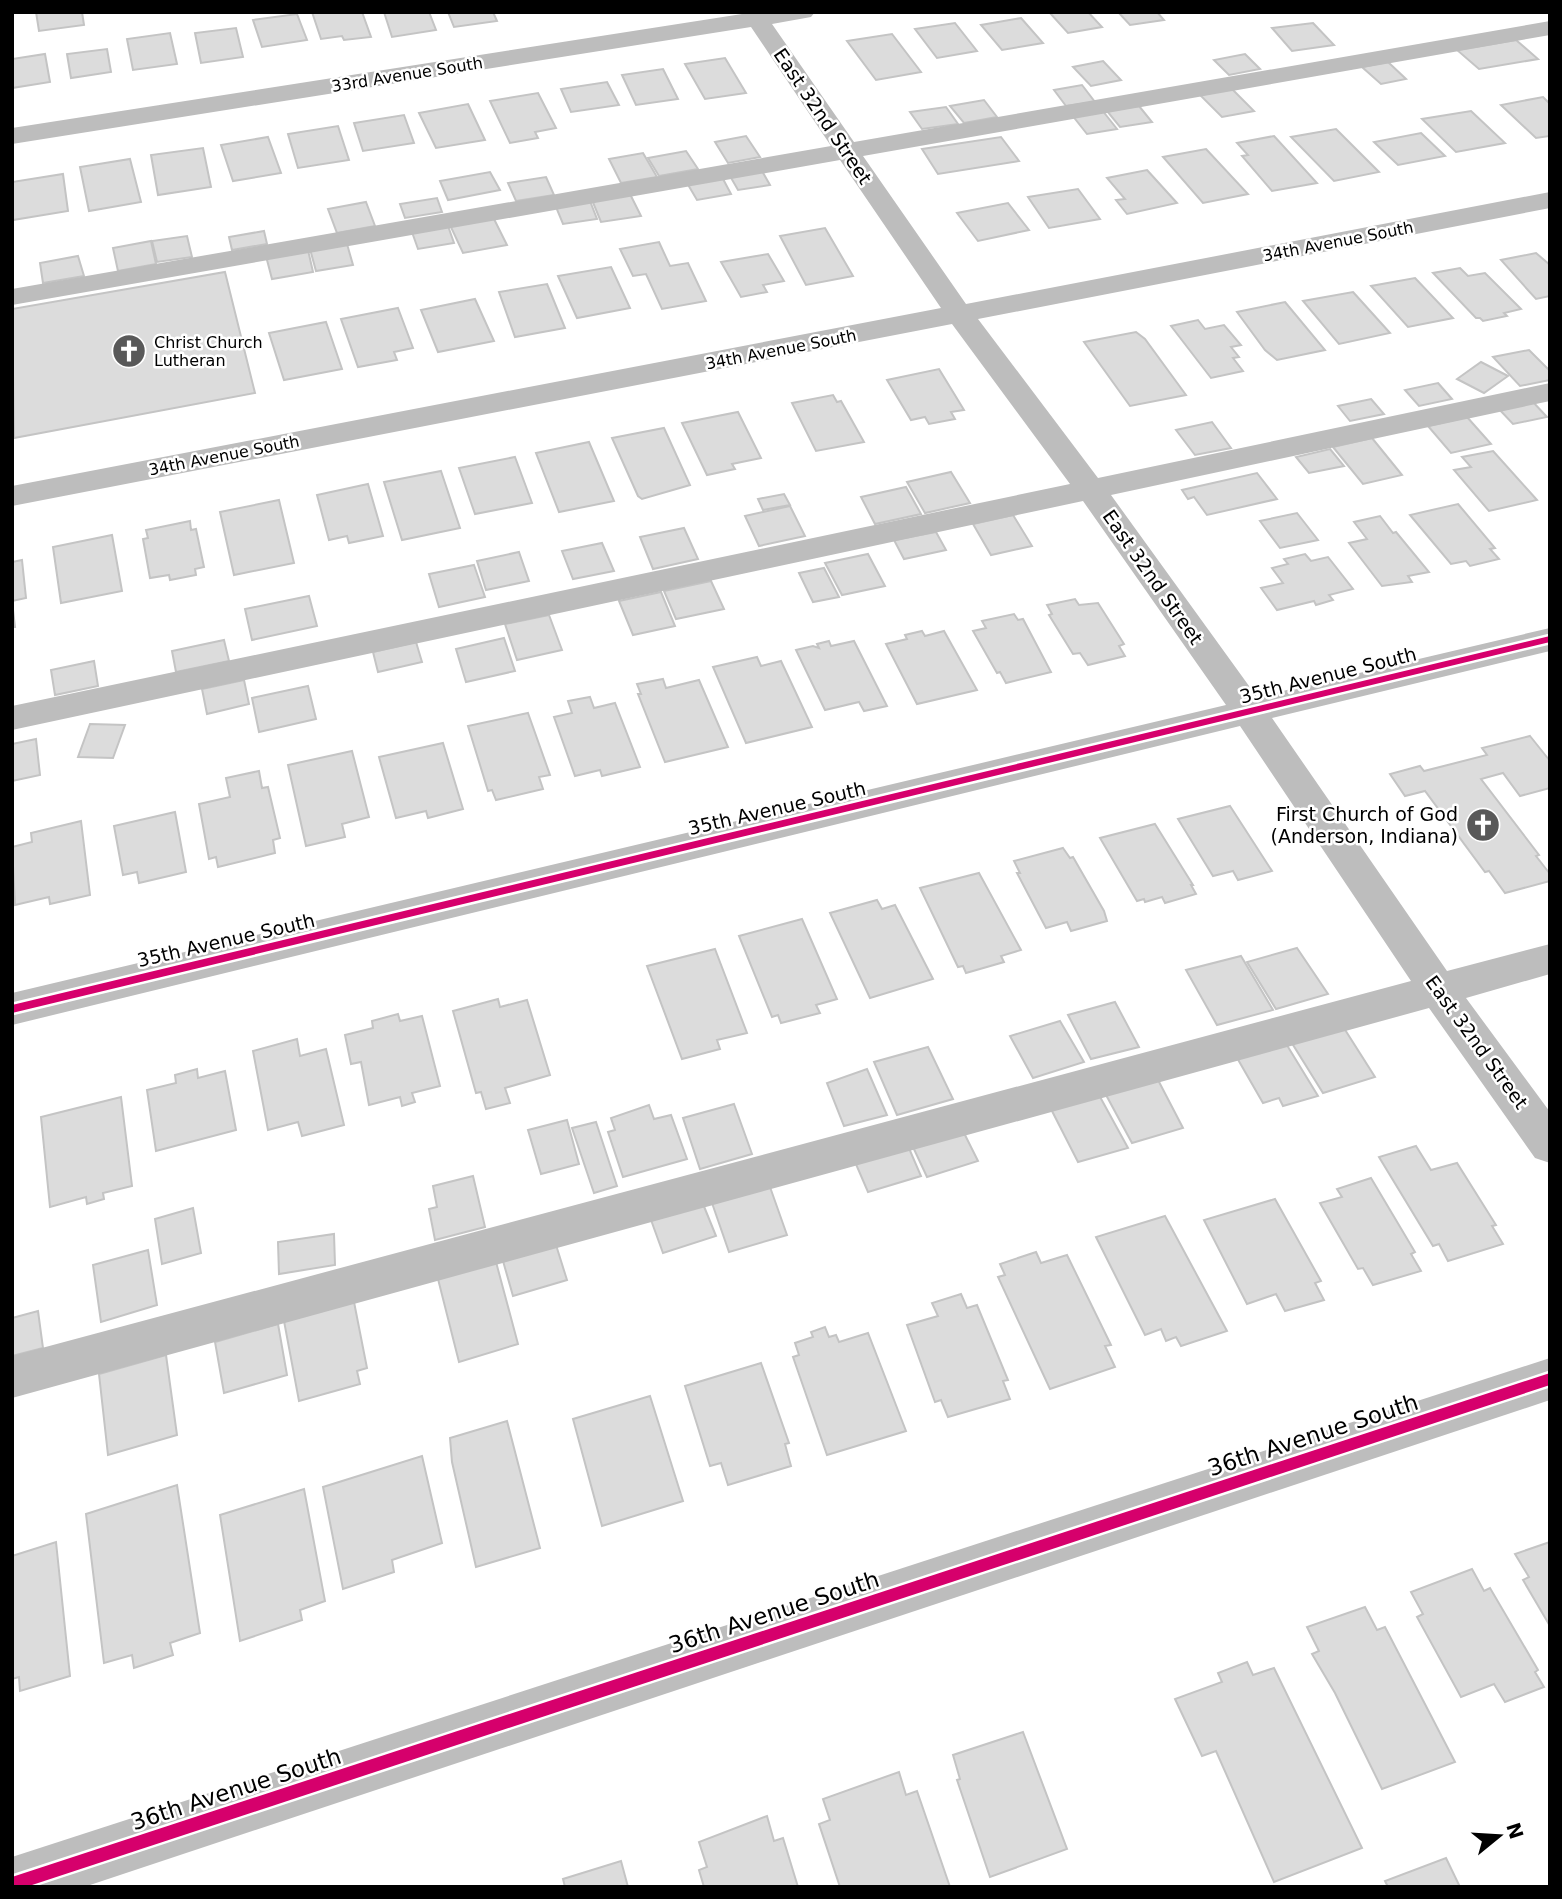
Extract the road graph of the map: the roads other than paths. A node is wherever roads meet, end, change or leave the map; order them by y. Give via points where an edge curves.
1 (803, 12) edge
2 (754, 16) edge
3 (1550, 28) edge
4 (12, 136) edge
5 (846, 150) junction
6 (1550, 200) edge
7 (12, 297) edge
8 (960, 315) junction
9 (1550, 392) edge
10 (1092, 491) junction
11 (12, 496) edge
12 (1550, 639) edge
13 (1250, 713) junction
14 (12, 718) edge
15 (1550, 959) edge
16 (1439, 991) junction
17 (12, 1009) edge
18 (1550, 1145) edge
19 (12, 1377) edge
20 (1550, 1380) edge
21 (12, 1884) edge

1 - 2 street, 33rd Avenue South
2 - 4 street, 33rd Avenue South
2 - 5 street, East 32nd Street
3 - 5 street
5 - 7 street
5 - 8 street, East 32nd Street
6 - 8 street, 34th Avenue South
8 - 10 street, East 32nd Street
8 - 11 street, 34th Avenue South
9 - 10 street
10 - 13 street, East 32nd Street
10 - 14 street
12 - 13 street, 35th Avenue South
13 - 16 street, East 32nd Street
13 - 17 street, 35th Avenue South
15 - 16 street
16 - 18 street, East 32nd Street
16 - 19 street
20 - 21 street, 36th Avenue South

